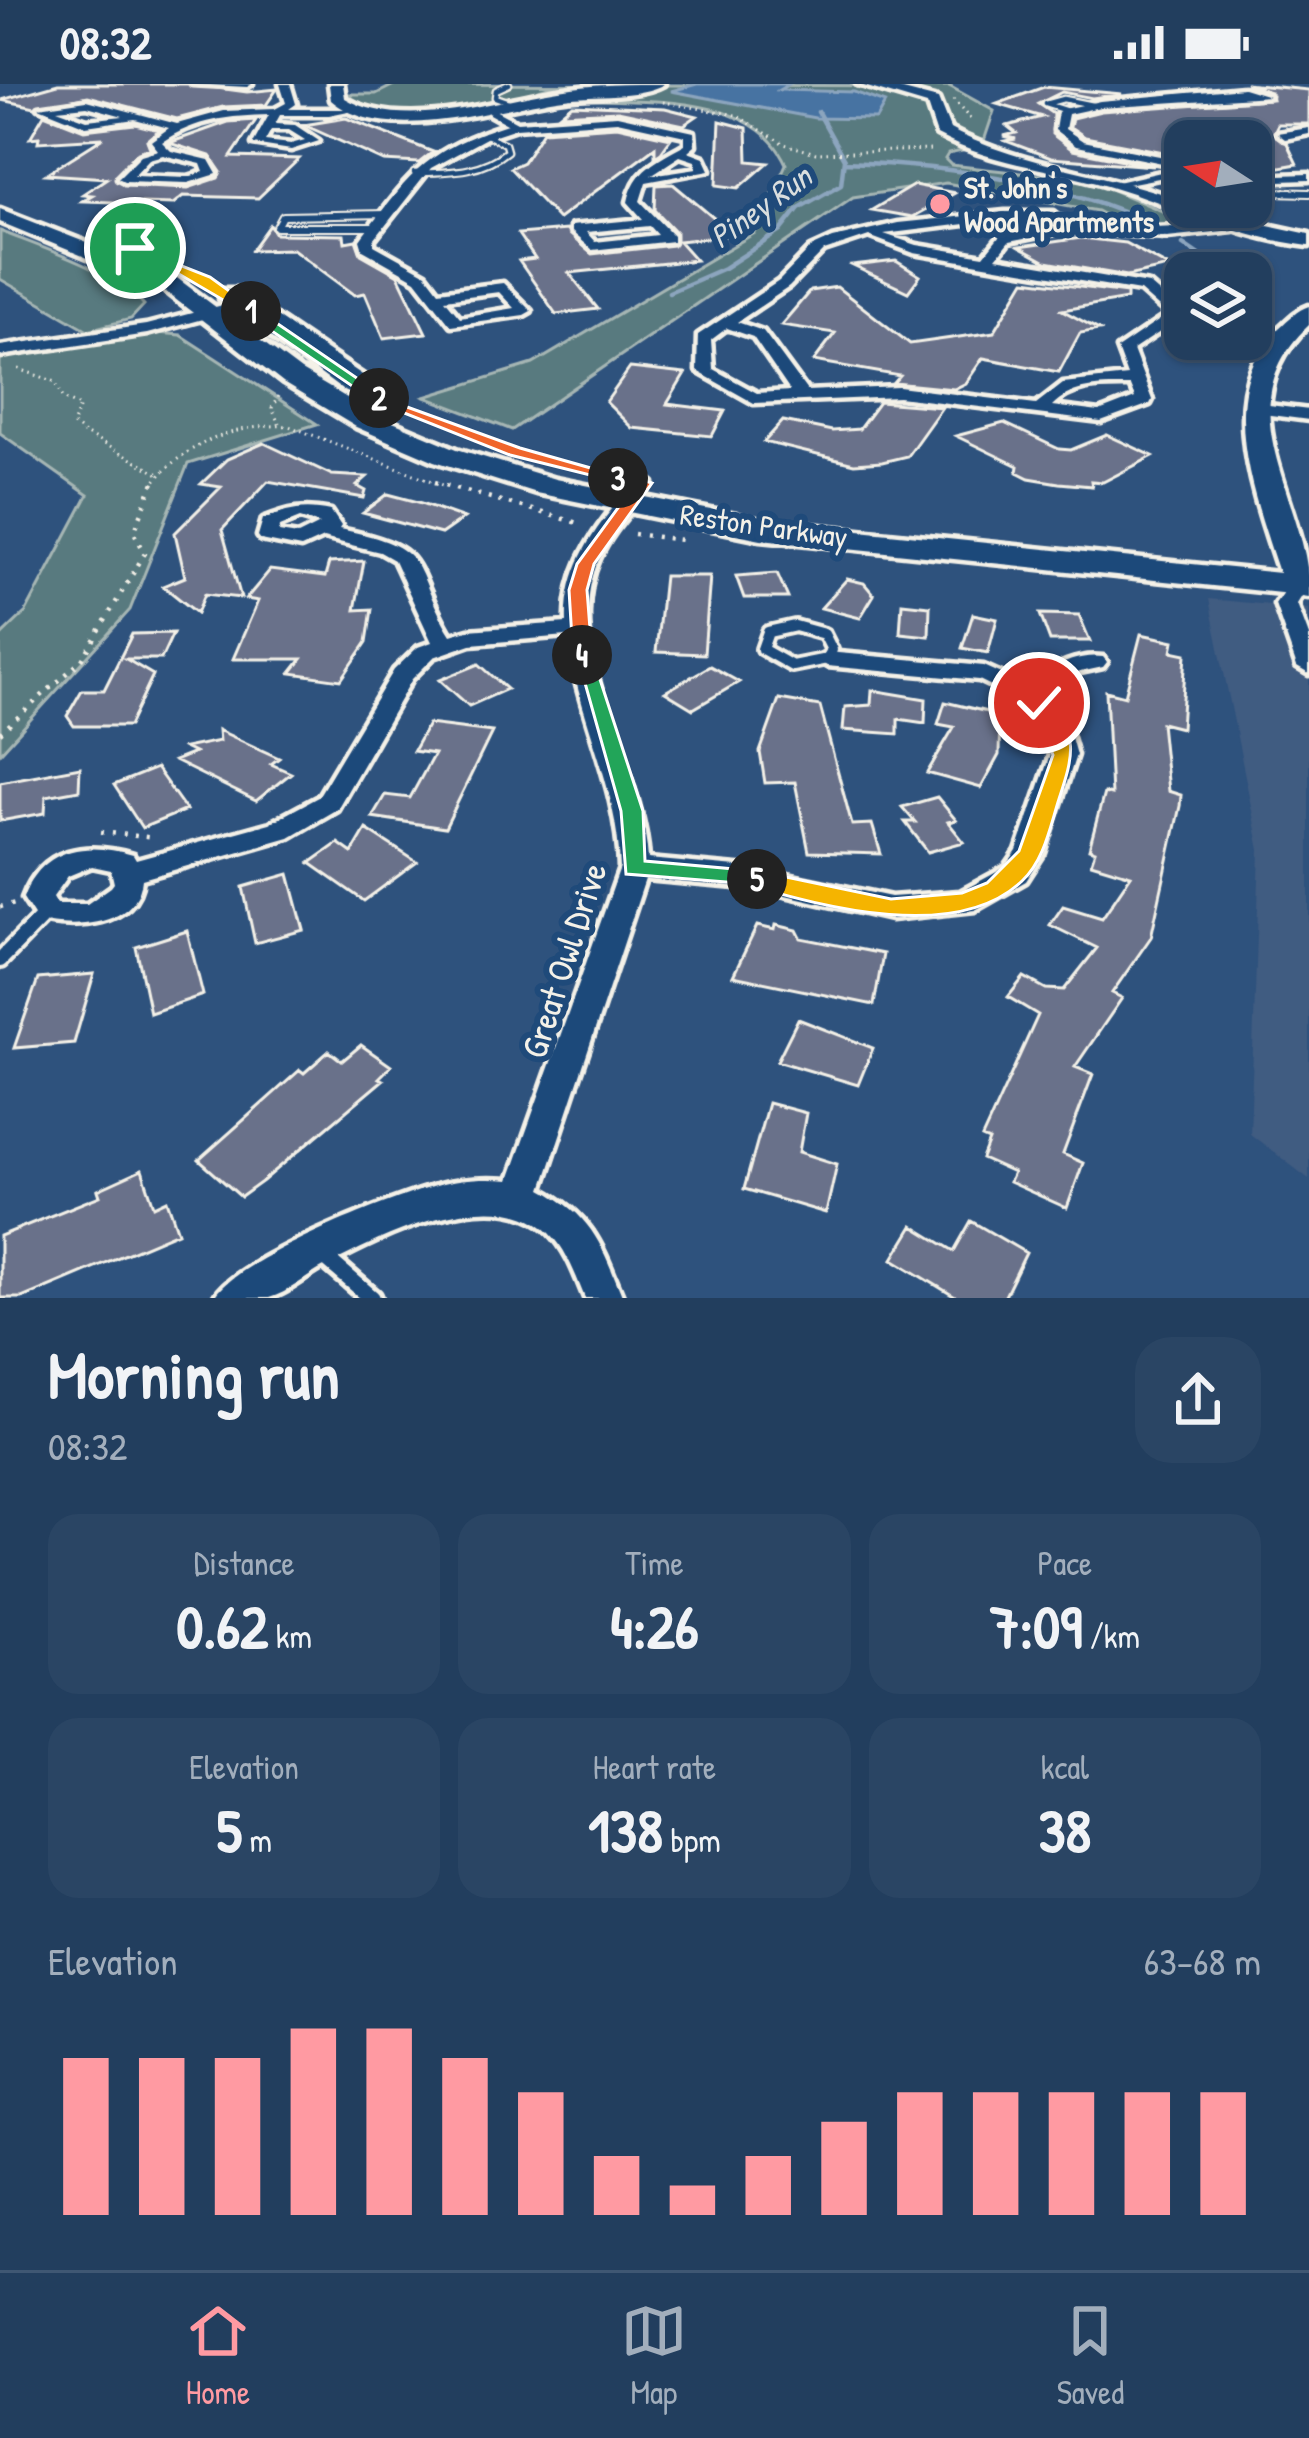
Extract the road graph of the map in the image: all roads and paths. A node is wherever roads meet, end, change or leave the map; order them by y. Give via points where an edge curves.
1 (196, 84) edge
2 (247, 84) edge
3 (285, 84) edge
4 (336, 84) edge
5 (509, 84) edge
6 (657, 84) edge
7 (864, 84) edge
8 (109, 89) dead end
9 (1229, 95) dead end
10 (648, 100) dead end
11 (64, 102) junction
12 (1092, 105) junction
13 (518, 106) junction
14 (353, 109) junction
15 (1067, 111) junction
16 (493, 112) junction
17 (275, 114) junction
18 (130, 118) junction
19 (515, 125) junction
20 (173, 126) junction
21 (268, 127) dead end
22 (485, 134) junction
23 (166, 151) junction
24 (680, 152) junction
25 (935, 157) dead end
26 (1164, 162) edge
27 (414, 172) junction
28 (1164, 173) edge
29 (1306, 179) edge
30 (639, 180) junction
31 (1272, 181) edge
32 (1121, 184) junction
33 (0, 191) edge
34 (1272, 192) edge
35 (1309, 194) edge
36 (1164, 201) edge
37 (0, 215) edge
38 (382, 221) junction
39 (652, 222) junction
40 (1064, 227) junction
41 (1221, 228) edge
42 (1236, 228) edge
43 (875, 235) junction
44 (1309, 237) edge
45 (987, 261) junction
46 (439, 296) junction
47 (220, 309) junction
48 (1309, 313) edge
49 (724, 322) junction
50 (1, 355) edge
51 (1137, 381) junction
52 (802, 396) junction
53 (1254, 403) junction
54 (1309, 411) edge
55 (1040, 412) junction
56 (160, 474) junction
57 (626, 505) junction
58 (326, 533) dead end
59 (1304, 577) edge
60 (577, 628) junction
61 (444, 643) junction
62 (827, 658) junction
63 (1094, 662) dead end
64 (1309, 668) edge
65 (1025, 693) junction
66 (0, 733) edge
67 (94, 833) dead end
68 (161, 839) dead end
69 (634, 868) junction
70 (130, 872) junction
71 (13, 889) dead end
72 (8, 904) dead end
73 (47, 912) junction
74 (0, 960) edge
75 (522, 1196) junction
76 (317, 1250) junction
77 (233, 1298) edge
78 (372, 1298) edge
79 (604, 1298) edge

1 - 2 street
3 - 17 street via 291,104
4 - 14 street via 338,100
5 - 13 lane via 495,97
6 - 13 street
7 - 32 street via 933,102 938,126 978,151
8 - 11 street
9 - 12 street
10 - 25 path via 721,111 784,144 830,154 921,148
11 - 18 street
11 - 18 street via 45,111 86,123
12 - 15 street
12 - 15 lane via 1045,104
13 - 16 street
14 - 16 street
14 - 17 street
15 - 26 street via 1060,122 1066,138
16 - 19 street
17 - 20 street
17 - 21 street
18 - 20 street
19 - 22 street
19 - 24 street via 636,120 690,134
20 - 23 street via 156,141
22 - 27 street
22 - 27 lane via 505,144 501,159
23 - 23 street via 205,162 211,174 124,178 145,157
24 - 30 street
24 - 30 street via 700,158 704,170
27 - 38 street
28 - 32 street
29 - 31 street
30 - 39 street via 634,202
32 - 36 street
33 - 47 main road, Reston Parkway via 50,219 183,269
34 - 35 lane
37 - 47 main road, Reston Parkway via 130,264
38 - 38 lane via 277,227 284,216
38 - 46 street via 368,247
39 - 39 street via 668,238 592,246 576,229
40 - 41 street via 1170,235
40 - 43 street via 1054,216 1024,212
40 - 45 street via 1005,239
42 - 44 street
43 - 45 street
43 - 49 street via 817,249 793,277
45 - 51 street via 1144,287 1176,315 1125,349
46 - 46 street via 456,322 524,311 503,287
47 - 50 street
47 - 57 main road, Reston Parkway via 404,410
48 - 53 street via 1276,344
49 - 52 street via 758,334
49 - 52 street via 703,338 705,371 754,398
50 - 56 path via 49,375 63,398 80,406 74,425 125,461
51 - 55 street via 1069,386
51 - 55 street via 1144,400 1101,418
52 - 55 street via 899,392
53 - 54 street
53 - 59 street
56 - 57 path via 191,451 279,424 540,516
56 - 66 path via 134,532 145,554 101,632 82,660
57 - 59 main road, Reston Parkway via 792,531
57 - 60 street, Great Owl Drive via 585,564
58 - 61 street via 404,555
59 - 64 street via 1286,604
60 - 61 street
60 - 69 street, Great Owl Drive via 632,811
61 - 70 street via 402,675 328,803 279,830
62 - 62 lane via 830,641 812,628 779,628 762,640 780,664
62 - 65 street via 959,668
63 - 65 street
65 - 69 street via 1054,719 1063,755 1030,853 995,889 965,902 891,908 759,879
67 - 68 path
69 - 75 street, Great Owl Drive
70 - 73 street via 121,897 105,909 64,918
70 - 73 street via 110,856 71,861 41,884
71 - 72 path
73 - 74 lane
75 - 76 street via 452,1198
75 - 79 street via 561,1218
76 - 77 street
76 - 78 lane

